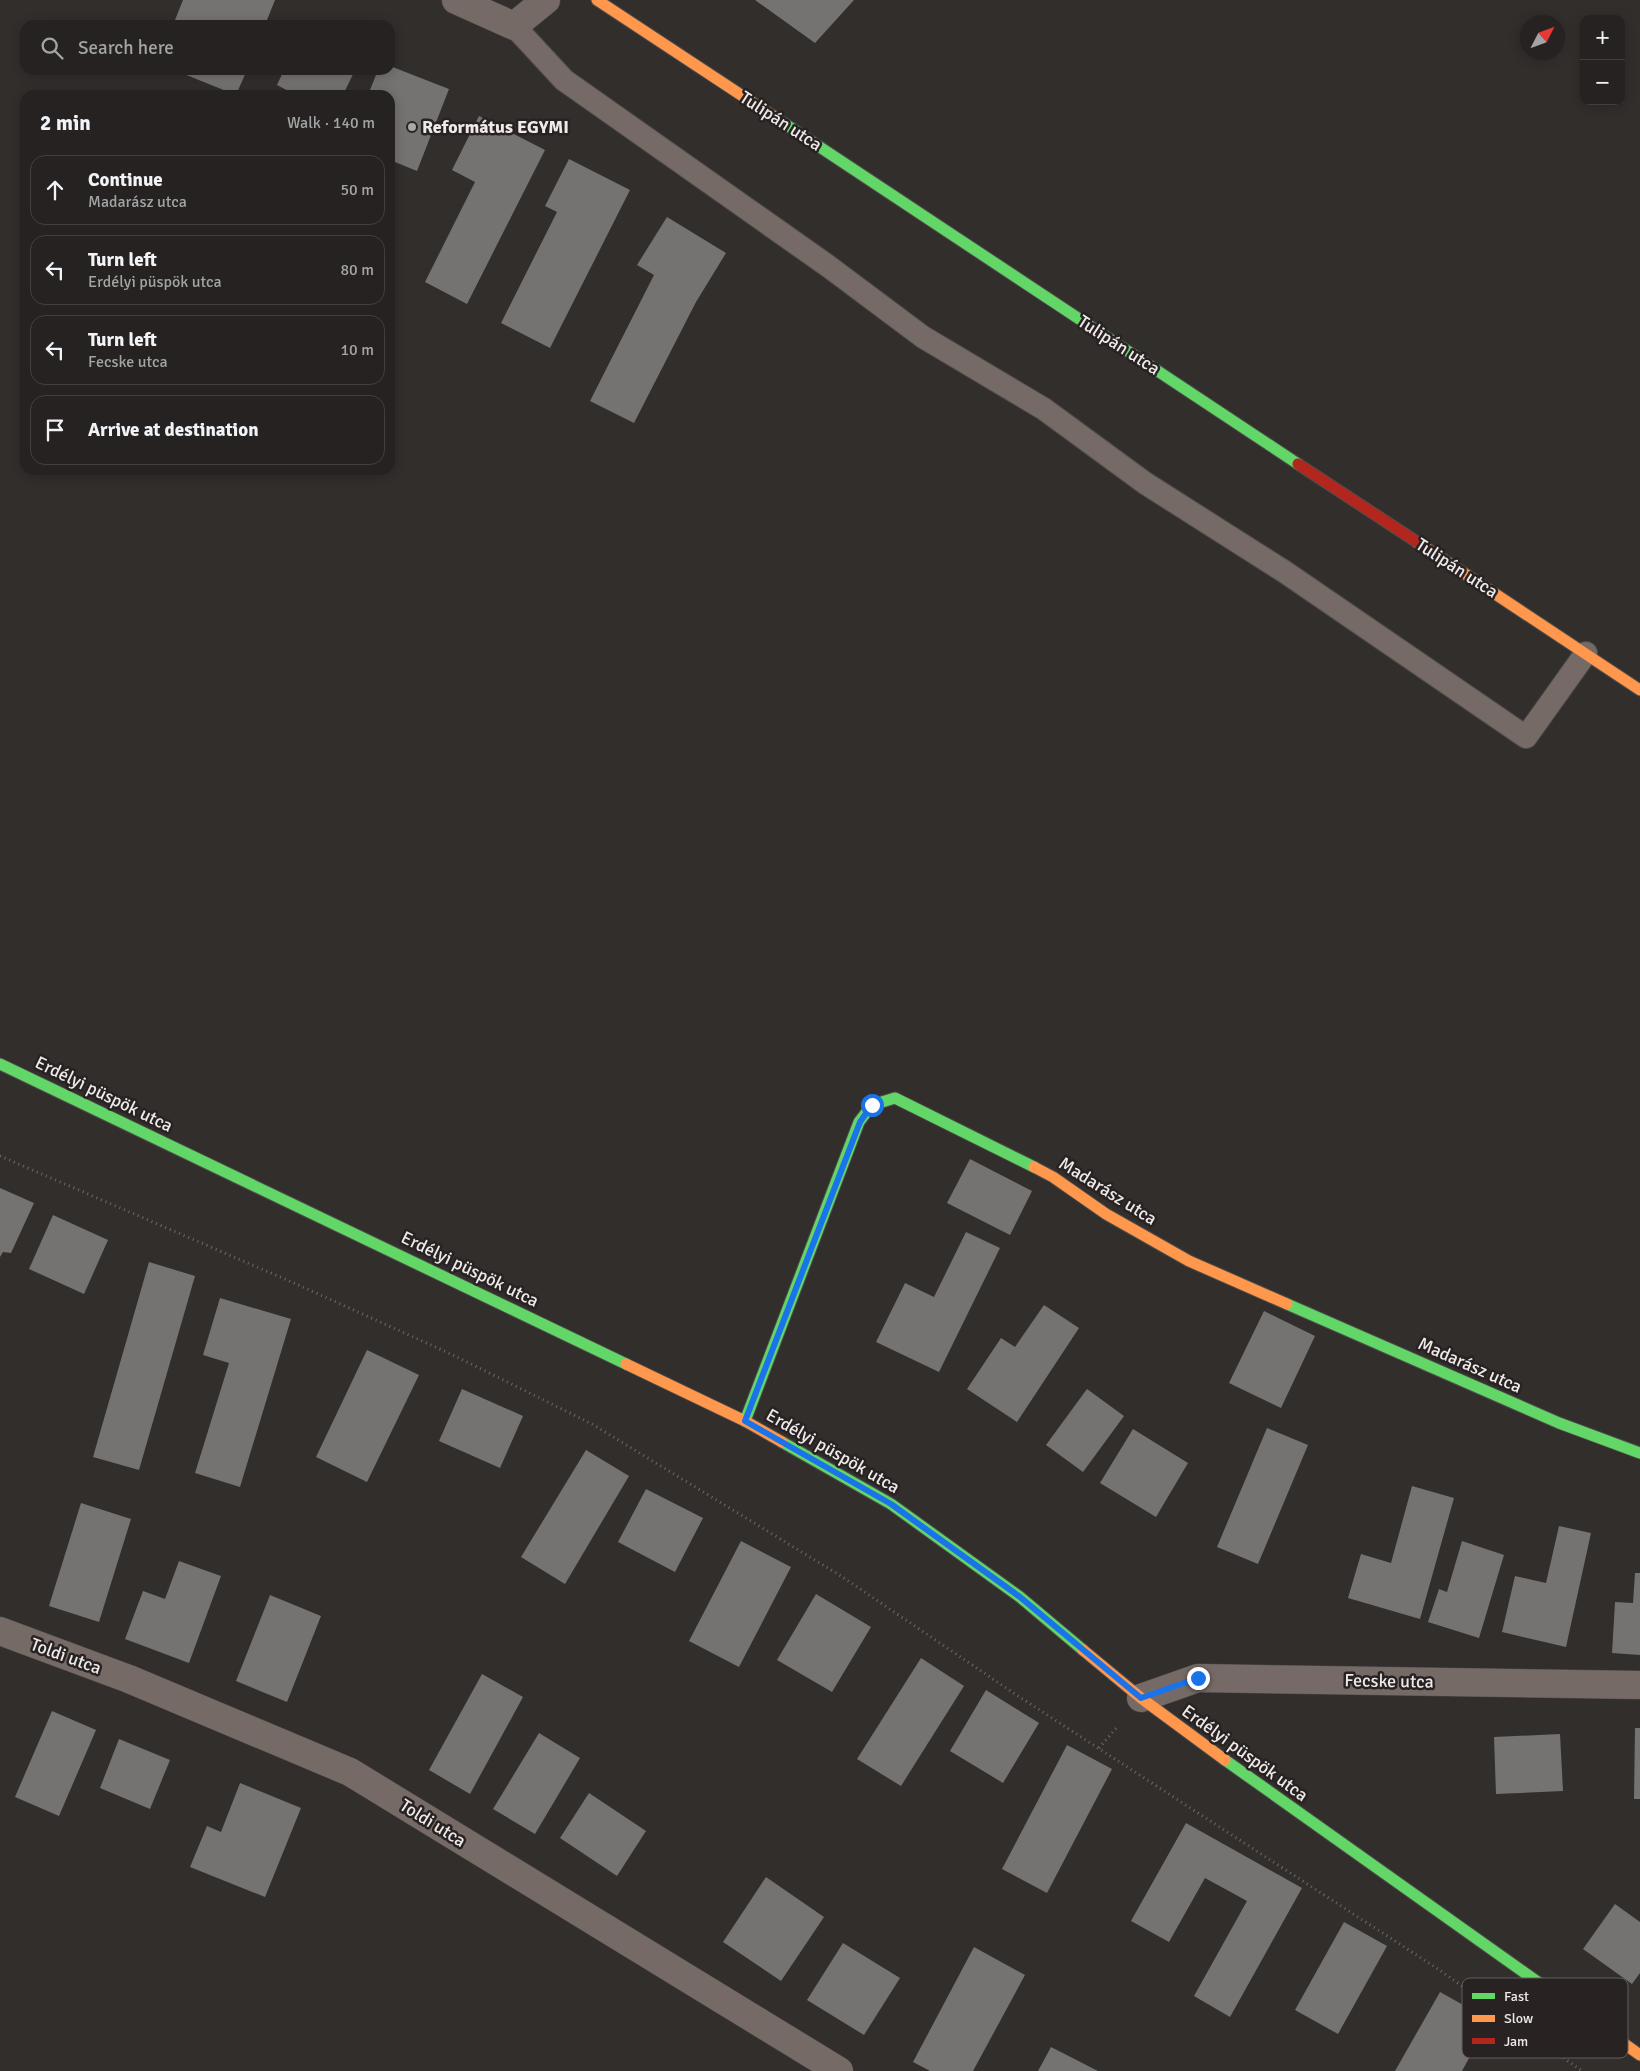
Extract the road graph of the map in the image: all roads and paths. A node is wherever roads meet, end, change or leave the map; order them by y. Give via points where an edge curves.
1 (456, 0) edge
2 (546, 0) edge
3 (597, 0) edge
4 (514, 26) junction
5 (1586, 653) junction
6 (1640, 690) edge
7 (0, 1064) edge
8 (0, 1156) edge
9 (745, 1421) junction
10 (1640, 1453) edge
11 (0, 1631) edge
12 (1640, 1685) edge
13 (1141, 1698) junction
14 (1531, 1978) edge
15 (1462, 1986) edge
16 (1628, 2047) edge
17 (1640, 2055) edge
18 (1564, 2058) edge
19 (838, 2071) edge
20 (1582, 2071) edge

1 - 4 street
2 - 4 street
3 - 5 street, Tulipán utca
4 - 5 lane via 564,80 923,337 1044,408 1145,483 1285,572 1526,737
5 - 6 street, Tulipán utca
7 - 9 street, Erdélyi püspök utca
8 - 15 path via 453,1354 592,1424 841,1576
9 - 10 street, Madarász utca via 860,1122 872,1105 895,1098 1053,1177 1106,1214 1189,1261 1550,1419
9 - 13 street, Erdélyi püspök utca via 891,1504 1020,1597
11 - 19 street, Toldi utca via 129,1679 350,1772
12 - 13 street, Fecske utca via 1198,1678
13 - 14 street, Erdélyi püspök utca
16 - 17 street, Erdélyi püspök utca
18 - 20 path

